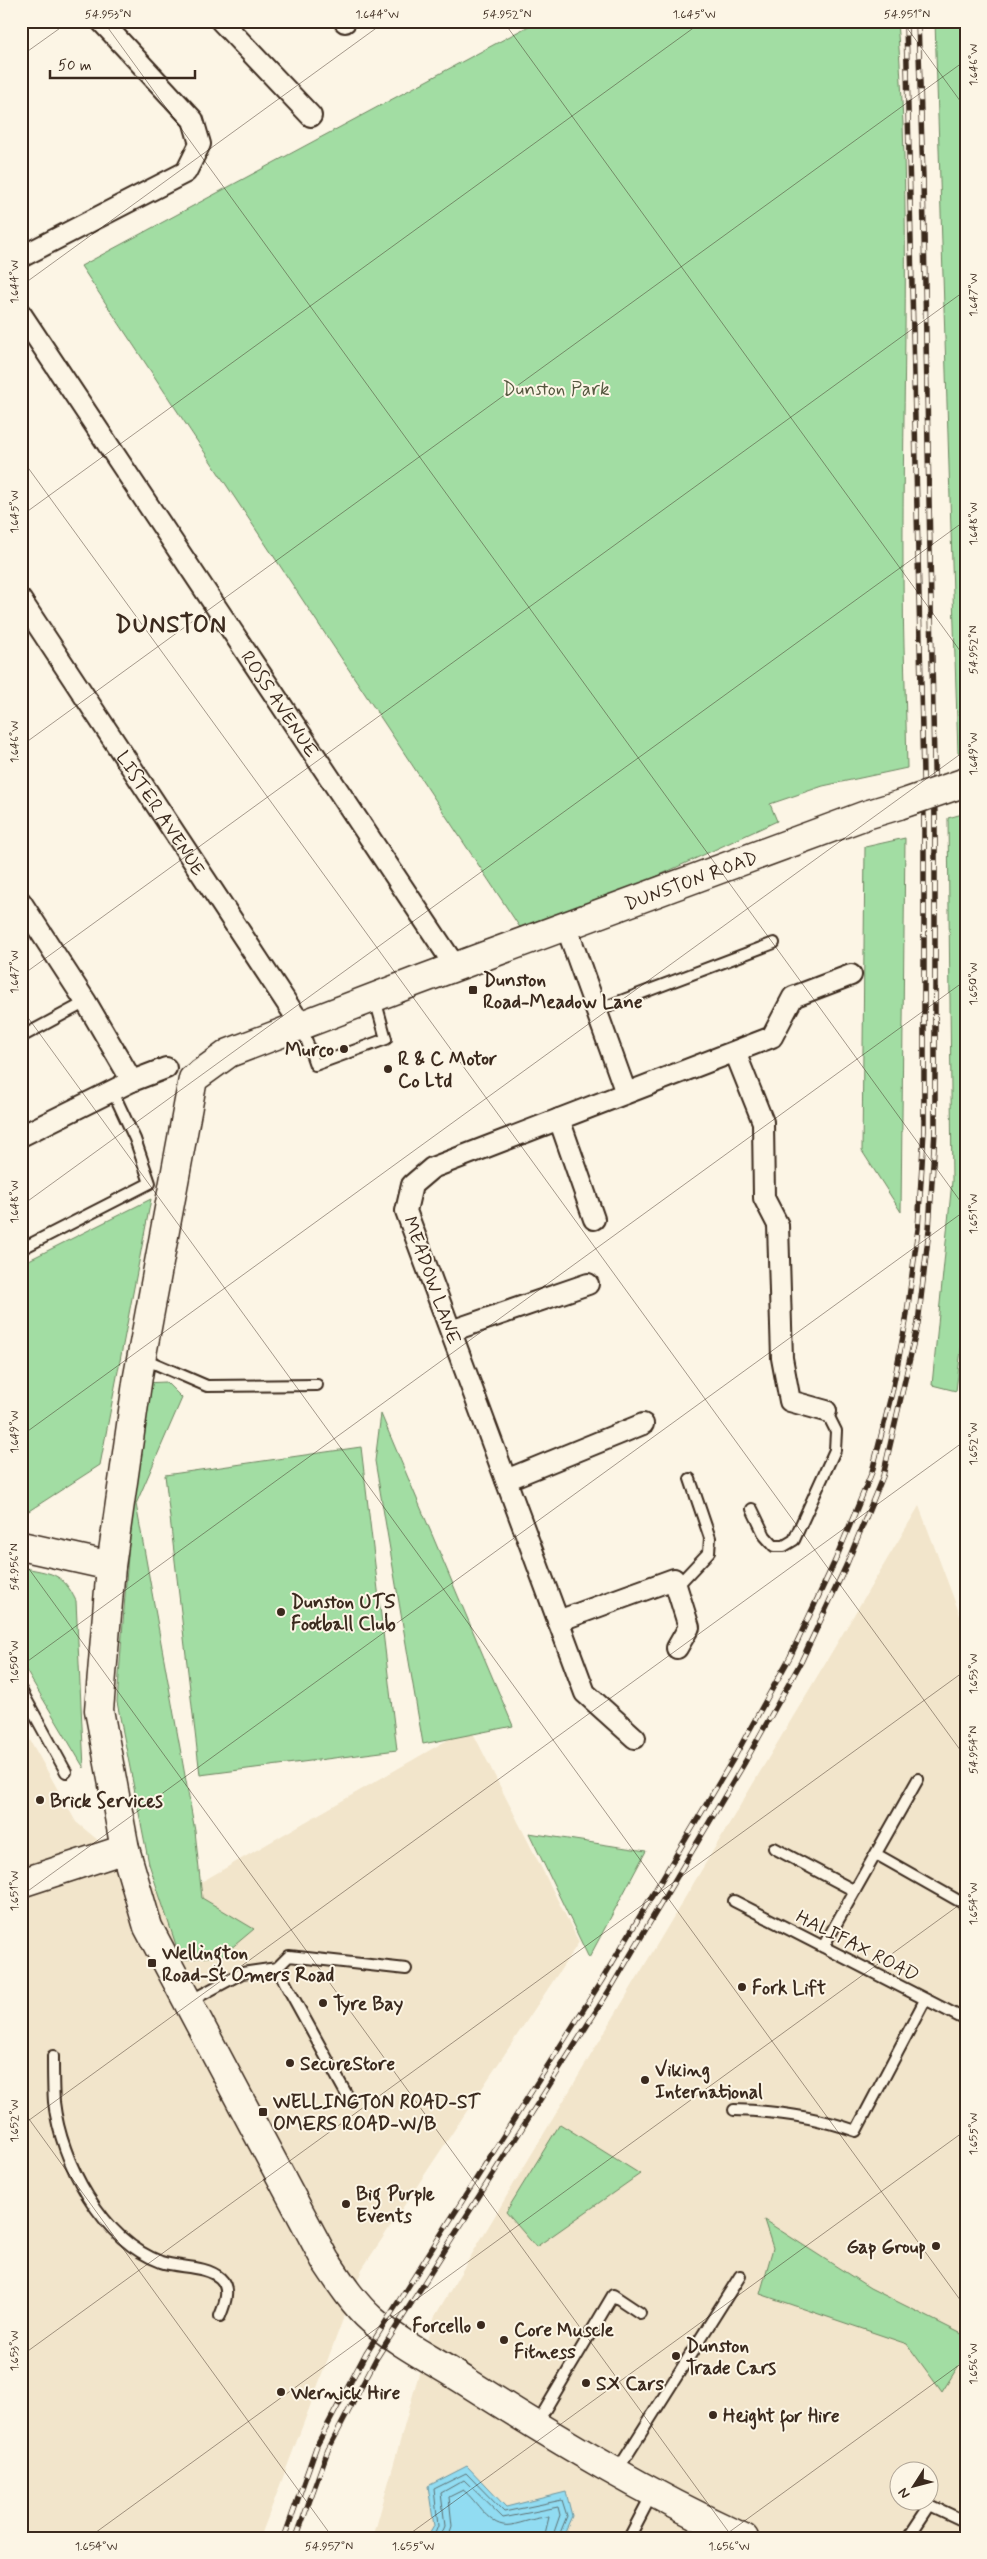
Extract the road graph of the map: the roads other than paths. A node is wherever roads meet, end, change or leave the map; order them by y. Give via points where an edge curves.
1 (101, 21) edge
2 (221, 21) edge
3 (311, 116) dead end
4 (21, 257) edge
5 (21, 314) edge
6 (21, 600) edge
7 (966, 782) edge
8 (21, 902) edge
9 (566, 926) junction
10 (774, 943) dead end
11 (455, 966) junction
12 (850, 975) dead end
13 (375, 998) junction
14 (86, 1002) junction
15 (597, 1010) junction
16 (302, 1026) junction
17 (21, 1037) edge
18 (735, 1052) junction
19 (166, 1068) dead end
20 (132, 1081) junction
21 (112, 1092) junction
22 (626, 1093) junction
23 (559, 1119) junction
24 (21, 1136) edge
25 (594, 1219) dead end
26 (21, 1249) edge
27 (588, 1284) dead end
28 (451, 1331) junction
29 (141, 1358) junction
30 (317, 1385) dead end
31 (826, 1411) joint
32 (643, 1424) dead end
33 (690, 1479) dead end
34 (506, 1480) junction
35 (752, 1509) dead end
36 (21, 1546) edge
37 (111, 1566) junction
38 (676, 1586) junction
39 (558, 1621) junction
40 (677, 1648) dead end
41 (21, 1690) edge
42 (635, 1738) dead end
43 (66, 1772) dead end
44 (918, 1779) dead end
45 (774, 1848) dead end
46 (125, 1849) junction
47 (876, 1854) junction
48 (21, 1883) edge
49 (855, 1892) junction
50 (734, 1900) dead end
51 (966, 1905) edge
52 (823, 1946) junction
53 (277, 1968) junction
54 (406, 1969) dead end
55 (926, 2000) junction
56 (188, 2002) junction
57 (966, 2020) edge
58 (53, 2056) dead end
59 (348, 2097) dead end
60 (734, 2110) dead end
61 (740, 2276) dead end
62 (640, 2313) dead end
63 (220, 2316) dead end
64 (536, 2426) junction
65 (616, 2472) junction
66 (654, 2492) junction
67 (966, 2522) edge
68 (629, 2538) edge
69 (744, 2538) edge
70 (908, 2538) edge

1 - 4 street via 193,120 200,144 186,172
2 - 3 street
5 - 11 street, ROSS AVENUE
6 - 16 street, LISTER AVENUE
7 - 9 street, DUNSTON ROAD, bridge via 866,815
8 - 14 street
9 - 11 street, DUNSTON ROAD
9 - 15 street
10 - 15 lane
11 - 13 street, DUNSTON ROAD
12 - 18 street, MEADOW LANE via 793,997 772,1037
13 - 16 street, DUNSTON ROAD
13 - 16 lane via 386,1039 315,1065
14 - 17 lane
14 - 20 street
15 - 22 street
16 - 29 street, DUNSTON ROAD via 228,1054 193,1079
18 - 22 street, MEADOW LANE
18 - 31 street via 763,1122 764,1198 778,1224 782,1358 790,1401
19 - 20 street
20 - 21 street
21 - 24 street
21 - 26 lane via 135,1140 150,1183
22 - 23 street, MEADOW LANE
23 - 25 street
23 - 28 street, MEADOW LANE via 432,1168 412,1184 406,1211
27 - 28 street
28 - 34 street, MEADOW LANE
29 - 30 lane via 207,1386
29 - 37 street, DUNSTON ROAD
31 - 35 lane via 836,1431 835,1450 794,1540 784,1546 774,1546 765,1536
32 - 34 street
33 - 38 lane via 710,1538 709,1552
34 - 39 street, MEADOW LANE
36 - 37 street
37 - 46 street, DUNSTON ROAD via 99,1710
38 - 39 street via 674,1579
38 - 40 street via 689,1627
39 - 42 street, MEADOW LANE via 585,1693
41 - 43 lane
44 - 47 lane
45 - 49 lane
46 - 48 street
46 - 56 street, DUNSTON ROAD via 148,1927
47 - 49 lane
47 - 51 lane
49 - 52 lane
50 - 52 lane, HALIFAX ROAD
52 - 55 lane, HALIFAX ROAD
53 - 54 lane via 289,1956
53 - 56 lane via 242,1973
53 - 59 lane
55 - 57 lane, HALIFAX ROAD
55 - 60 lane via 856,2130 769,2110
56 - 64 street, DUNSTON ROAD via 325,2260 348,2295 372,2320 403,2342
58 - 63 lane via 54,2103 64,2144 74,2172 93,2204 114,2231 141,2251 162,2262 218,2276 225,2284 226,2300
61 - 65 lane
62 - 64 lane via 613,2295
64 - 65 street, DUNSTON ROAD
65 - 66 street, DUNSTON ROAD
66 - 68 lane
66 - 69 street, DUNSTON ROAD
67 - 70 lane via 930,2505

